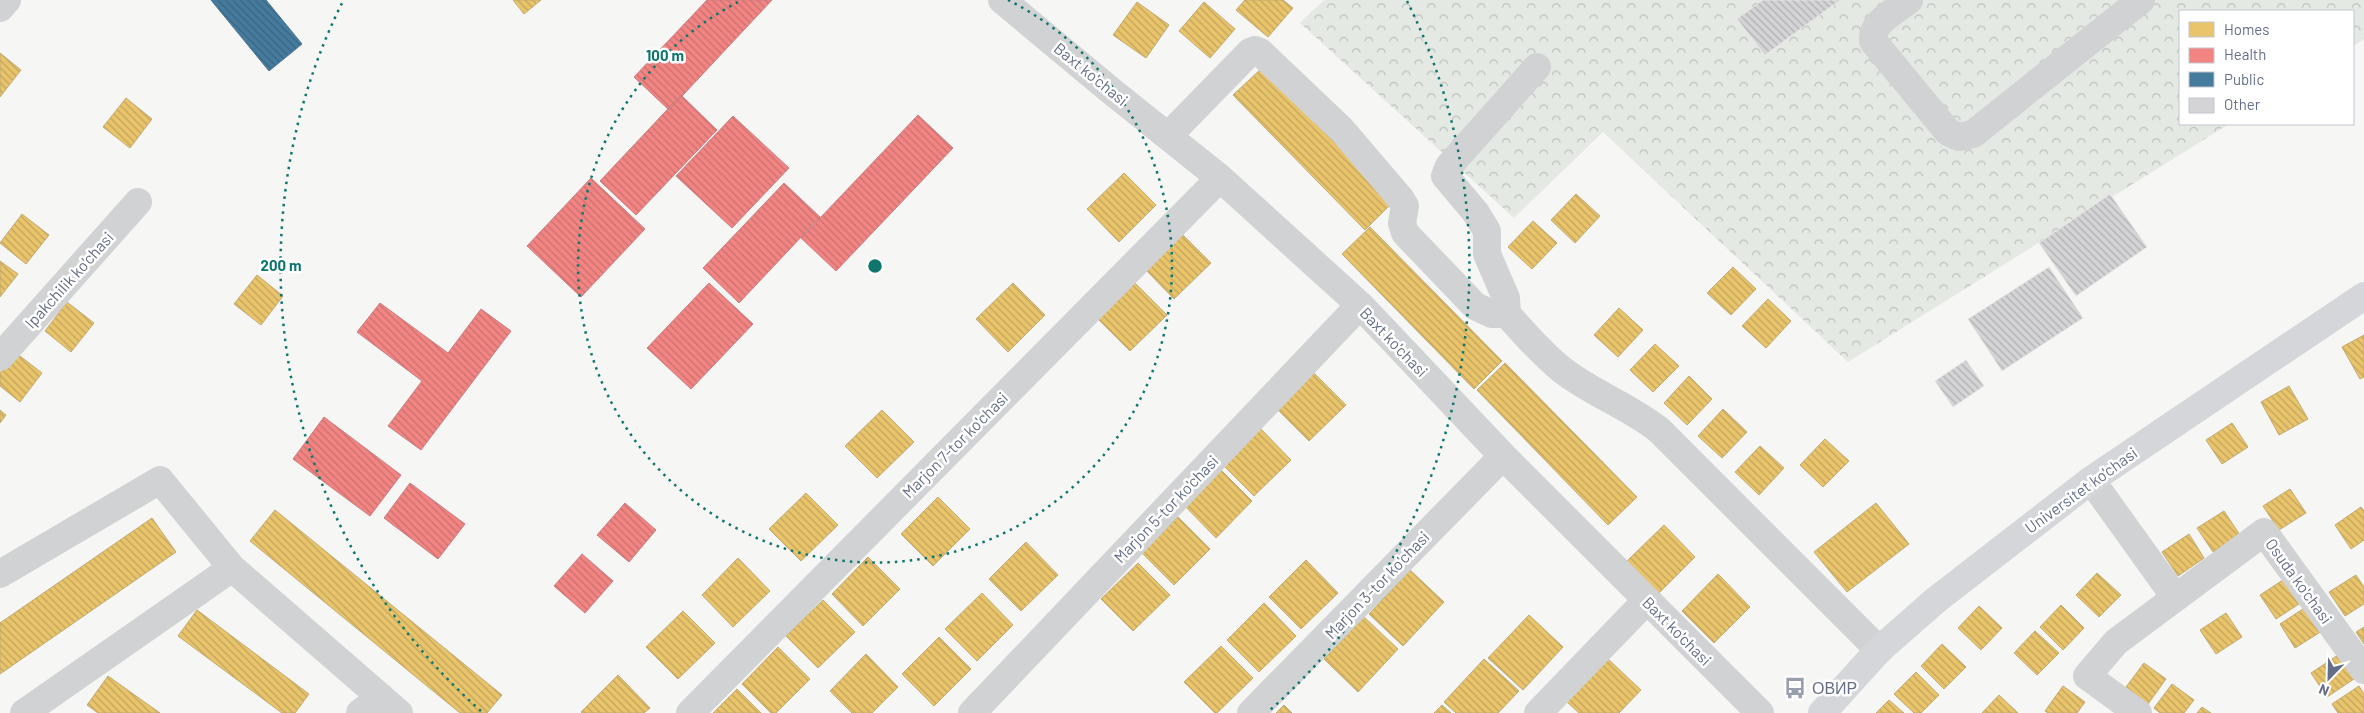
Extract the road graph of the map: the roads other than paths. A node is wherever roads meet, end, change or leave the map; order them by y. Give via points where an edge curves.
1 (7, 0) edge
2 (1002, 0) edge
3 (1909, 0) edge
4 (2140, 0) edge
5 (0, 8) edge
6 (1537, 67) dead end
7 (1168, 136) junction
8 (1220, 178) junction
9 (138, 202) dead end
10 (2364, 296) edge
11 (1360, 306) junction
12 (1507, 314) junction
13 (0, 357) edge
14 (1503, 456) junction
15 (2091, 480) junction
16 (232, 568) junction
17 (0, 574) edge
18 (2175, 597) junction
19 (1646, 601) junction
20 (1879, 650) junction
21 (2364, 670) edge
22 (380, 708) edge
23 (24, 713) edge
24 (690, 713) edge
25 (972, 713) edge
26 (1251, 713) edge
27 (1538, 713) edge
28 (1760, 713) edge
29 (1822, 713) edge
30 (2138, 713) edge

1 - 5 street
2 - 7 street, Baxt ko'chasi
3 - 4 street via 1876,26 1872,33 1873,41 1948,132 1959,137 1973,134
6 - 12 street via 1449,166 1445,176 1487,230 1487,254 1506,298
7 - 8 street, Baxt ko'chasi
7 - 12 street via 1250,52 1260,52 1342,130 1400,198 1405,206 1404,233 1475,306 1492,314
8 - 11 street, Baxt ko'chasi
8 - 24 street, Marjon 7-tor ko'chasi
9 - 13 street, Ipakchilik ko'chasi
10 - 15 main road, Universitet ko'chasi
11 - 14 street, Baxt ko'chasi
11 - 25 street, Marjon 5-tor ko'chasi
12 - 20 street via 1562,370 1642,416 1659,430
14 - 19 street, Baxt ko'chasi
14 - 26 street, Marjon 3-tor ko'chasi
15 - 18 street
15 - 20 main road, Universitet ko'chasi via 1936,600
16 - 17 street via 160,480
16 - 22 street
16 - 23 street
18 - 21 street, Osuda ko'chasi via 2264,532
18 - 30 street, Osuda ko'chasi via 2116,642 2087,676
19 - 27 street
19 - 28 street, Baxt ko'chasi
20 - 29 main road, Universitet ko'chasi

